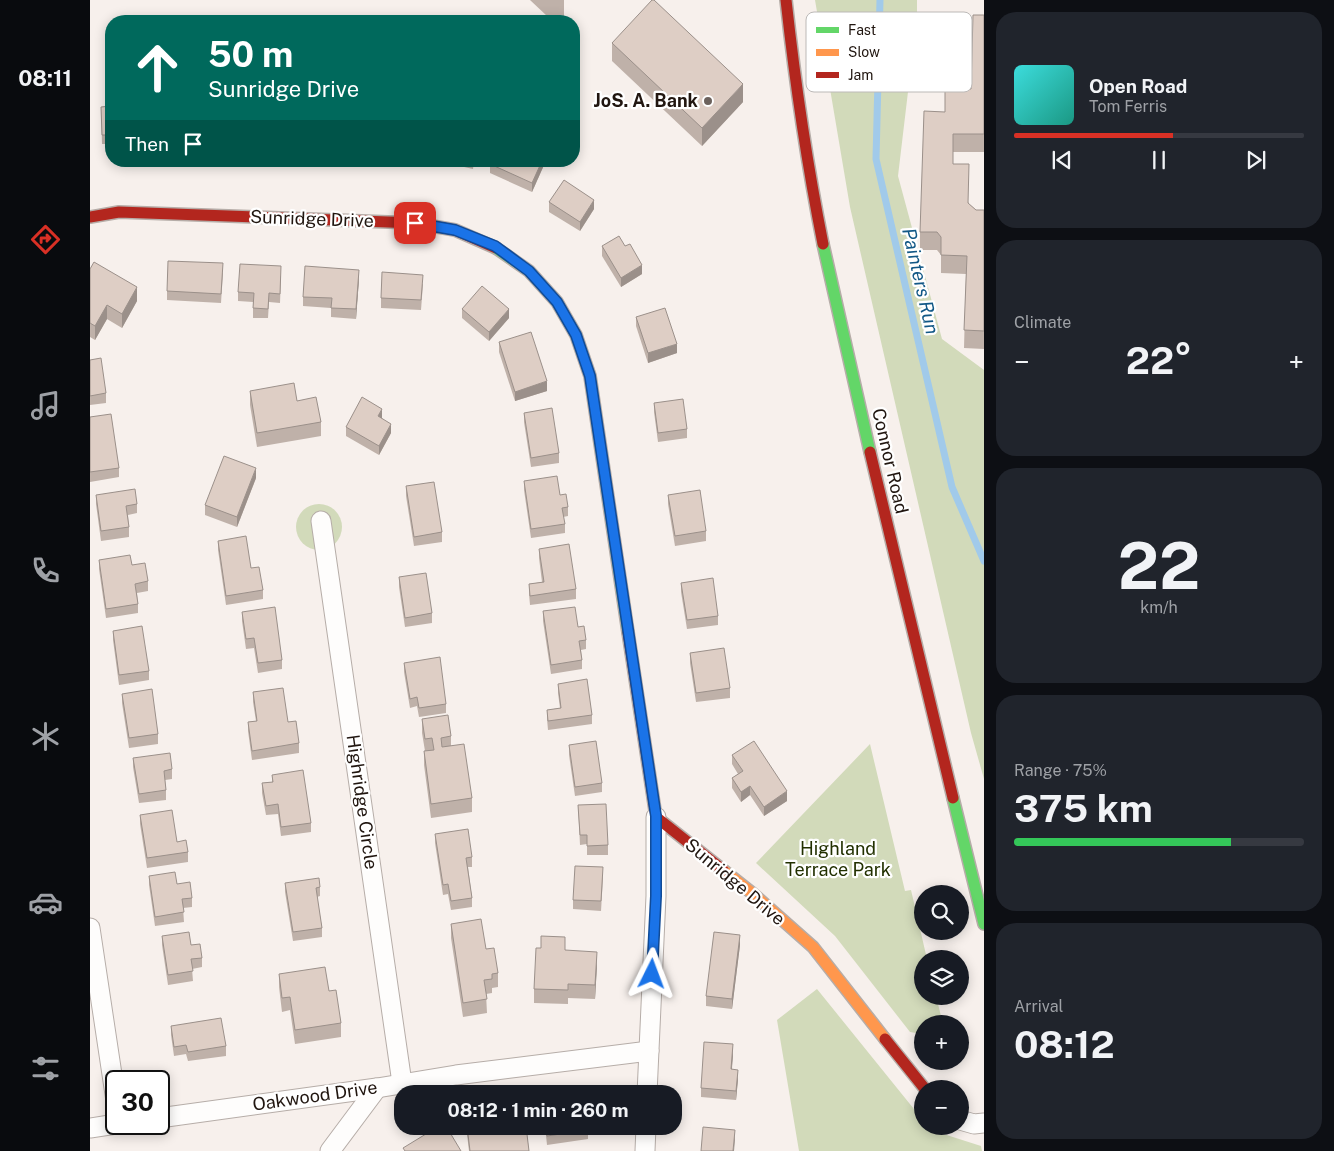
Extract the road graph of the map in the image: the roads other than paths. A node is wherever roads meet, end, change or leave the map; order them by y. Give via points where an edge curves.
1 (786, 0) edge
2 (90, 217) edge
3 (321, 521) dead end
4 (656, 816) junction
5 (984, 924) edge
6 (90, 928) edge
7 (649, 1051) junction
8 (111, 1070) edge
9 (918, 1080) edge
10 (402, 1083) junction
11 (647, 1085) edge
12 (377, 1088) junction
13 (170, 1116) edge
14 (969, 1123) edge
15 (984, 1123) edge
16 (105, 1126) edge
17 (90, 1128) edge
18 (646, 1135) edge
19 (330, 1151) edge
20 (645, 1151) edge

1 - 5 street, Connor Road via 801,123 834,295
2 - 4 street, Sunridge Drive via 119,212 415,223 455,230 495,246 529,271 557,302 576,335 590,376
3 - 10 street, Highridge Circle
4 - 7 street
4 - 9 street, Sunridge Drive via 813,947
6 - 8 street
7 - 10 street, Oakwood Drive
7 - 11 street
10 - 12 street, Oakwood Drive
12 - 13 street, Oakwood Drive
12 - 19 street
14 - 15 street
16 - 17 street
18 - 20 street

